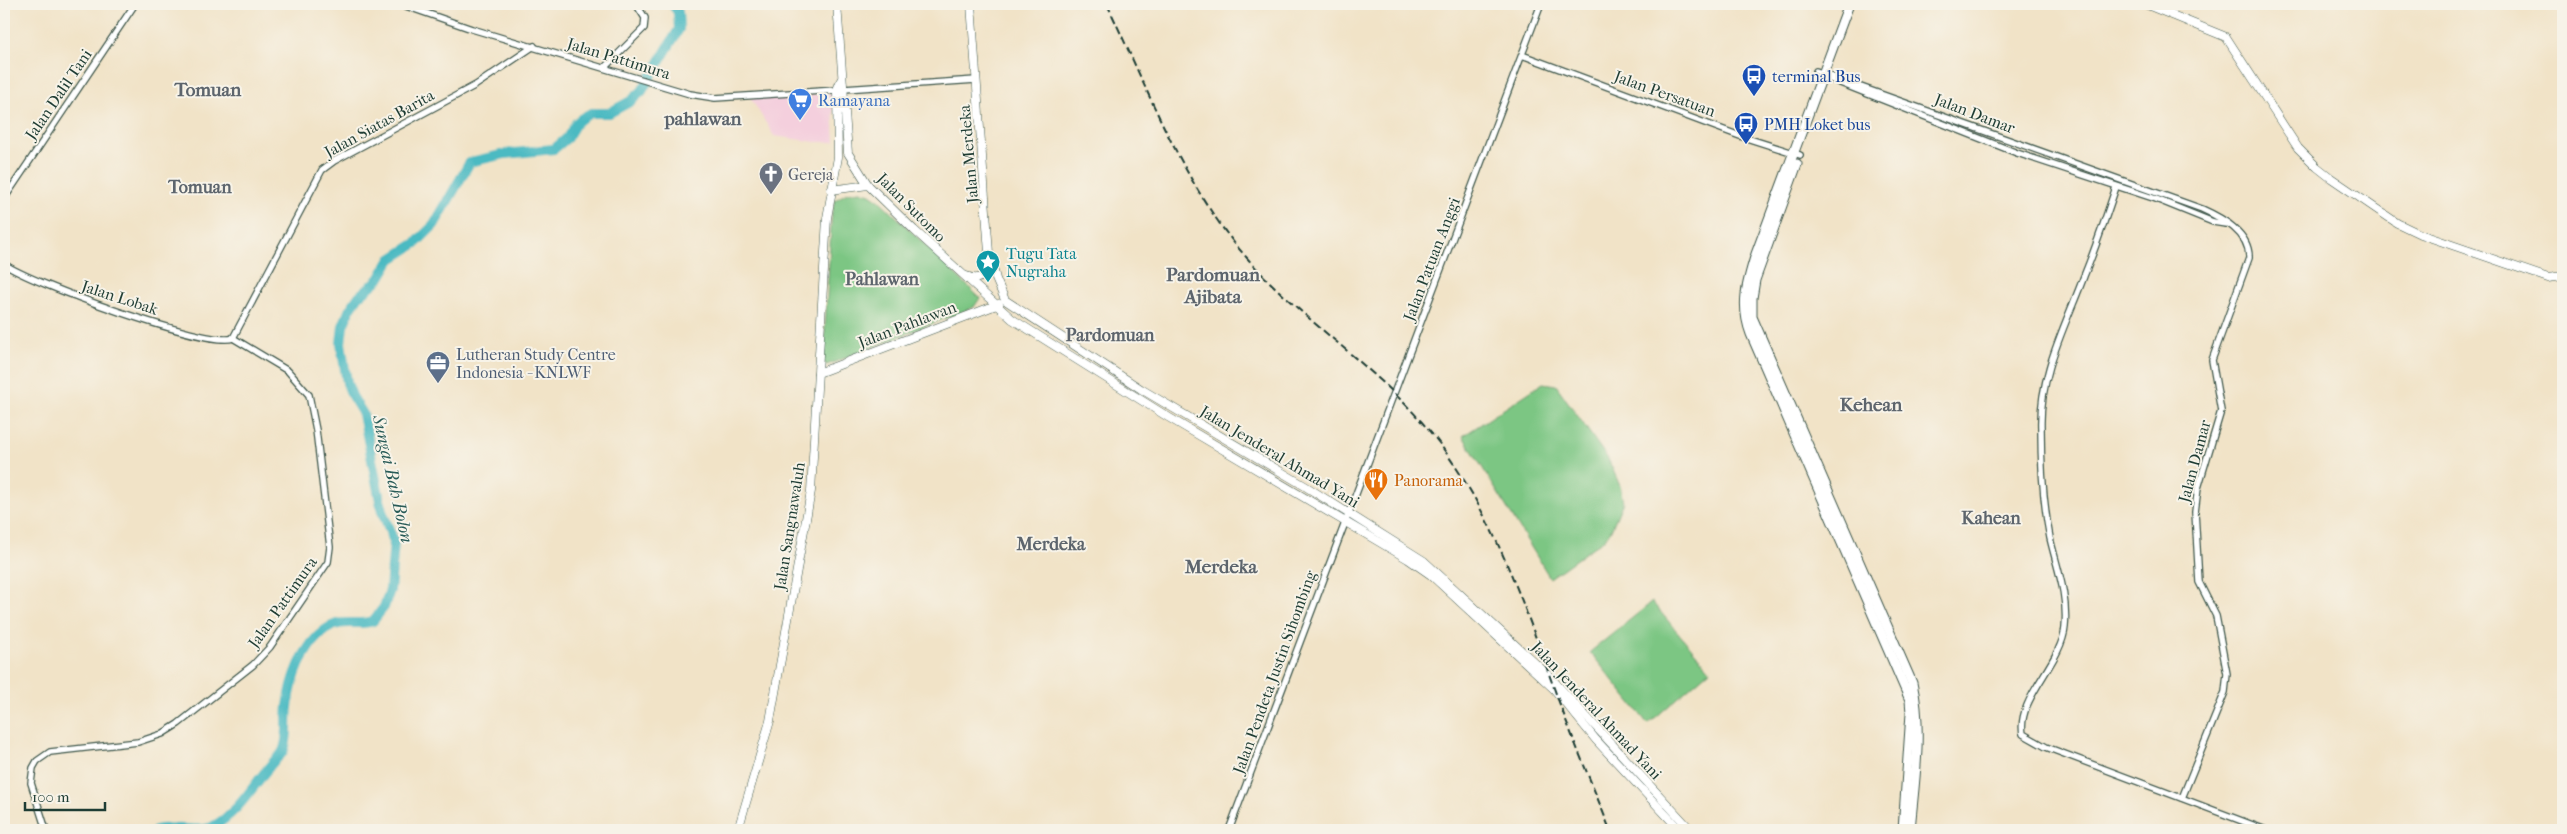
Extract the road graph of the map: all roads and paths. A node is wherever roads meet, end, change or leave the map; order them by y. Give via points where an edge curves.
1 (135, 4) edge
2 (400, 4) edge
3 (636, 4) edge
4 (837, 4) edge
5 (971, 4) edge
6 (1540, 4) edge
7 (1849, 4) edge
8 (1855, 4) edge
9 (2145, 4) edge
10 (534, 46) junction
11 (1522, 55) junction
12 (605, 67) junction
13 (1825, 76) junction
14 (976, 80) junction
15 (841, 90) junction
16 (1955, 124) junction
17 (1797, 154) junction
18 (838, 157) joint
19 (868, 185) junction
20 (2116, 187) junction
21 (831, 190) junction
22 (4, 199) edge
23 (2228, 224) junction
24 (989, 253) junction
25 (4, 264) edge
26 (962, 275) junction
27 (2563, 276) edge
28 (1005, 300) junction
29 (996, 306) junction
30 (233, 338) junction
31 (1075, 346) junction
32 (1069, 355) junction
33 (818, 373) junction
34 (1141, 389) junction
35 (1137, 398) junction
36 (1211, 430) junction
37 (1206, 439) junction
38 (1276, 469) junction
39 (1270, 478) junction
40 (1348, 513) junction
41 (1344, 522) junction
42 (1432, 572) junction
43 (1458, 595) junction
44 (2182, 798) junction
45 (46, 830) edge
46 (738, 830) edge
47 (1230, 830) edge
48 (1680, 830) edge
49 (1691, 830) edge
50 (1903, 830) edge
51 (1910, 830) edge
52 (2266, 830) edge

1 - 22 street, Jalan Dalil Tani
2 - 10 street, Jalan Pattimura
3 - 12 street via 645,18 644,28
4 - 15 main road, Jalan Sutomo
5 - 14 main road, Jalan Merdeka
6 - 11 street, Jalan Patuan Anggi
7 - 13 highway
8 - 13 highway
9 - 27 main road via 2226,37 2283,127 2307,158 2397,223 2548,278
10 - 12 street, Jalan Pattimura
10 - 30 street, Jalan Siatas Barita via 476,85 322,170
11 - 17 street, Jalan Persatuan
11 - 40 street, Jalan Patuan Anggi
12 - 15 street, Jalan Pattimura via 690,94 715,98
13 - 16 street, Jalan Damar
13 - 17 highway
14 - 15 street, Jalan Pattimura
14 - 24 main road, Jalan Merdeka
15 - 18 main road, Jalan Sutomo
15 - 19 main road, Jalan Sutomo via 848,153
16 - 20 street, Jalan Damar via 2017,153
16 - 23 street, Jalan Damar via 2202,209
17 - 50 highway via 1756,254 1744,296 1744,312 1910,700 1912,712
17 - 51 highway via 1755,280 1752,316 1912,683 1918,708
18 - 21 main road, Jalan Sangnawaluh
19 - 21 main road
19 - 26 main road, Jalan Sutomo
20 - 23 street, Jalan Damar via 2213,222
20 - 44 street via 2046,377 2040,427 2043,472 2050,536 2065,595 2065,629 2061,647 2026,708 2022,728 2023,734 2046,747
21 - 33 main road, Jalan Sangnawaluh
23 - 44 street, Jalan Damar via 2242,235 2249,248 2249,258 2212,360 2221,411 2194,512 2199,582 2216,616 2227,674 2225,692
24 - 26 main road via 987,272 983,276 972,278
24 - 28 main road, Jalan Merdeka
25 - 30 street, Jalan Lobak via 48,287 102,306 164,326 222,340
26 - 29 main road, Jalan Sutomo
28 - 29 main road, Jalan Pahlawan
28 - 31 main road, Jalan Jenderal Ahmad Yani
29 - 32 main road, Jalan Jenderal Ahmad Yani
29 - 33 main road, Jalan Pahlawan
30 - 45 street, Jalan Pattimura via 288,371 309,395 329,538 328,562 266,651 178,724 162,734 138,742 54,750 37,761 31,775
31 - 32 main road
31 - 34 main road, Jalan Jenderal Ahmad Yani
32 - 35 main road, Jalan Jenderal Ahmad Yani
33 - 46 main road, Jalan Sangnawaluh via 811,491 770,721
34 - 35 main road
34 - 36 main road, Jalan Jenderal Ahmad Yani
35 - 37 main road, Jalan Jenderal Ahmad Yani
36 - 37 main road
36 - 38 main road, Jalan Jenderal Ahmad Yani
37 - 39 main road, Jalan Jenderal Ahmad Yani
38 - 39 main road
38 - 40 main road, Jalan Jenderal Ahmad Yani
39 - 41 main road, Jalan Jenderal Ahmad Yani
40 - 41 street, Jalan Patuan Anggi
40 - 42 main road, Jalan Jenderal Ahmad Yani
41 - 42 main road, Jalan Jenderal Ahmad Yani
41 - 47 street, Jalan Pendeta Justin Sihombing
42 - 43 main road, Jalan Jenderal Ahmad Yani
43 - 48 main road, Jalan Jenderal Ahmad Yani via 1554,689
43 - 49 main road, Jalan Jenderal Ahmad Yani via 1550,676
44 - 52 street

